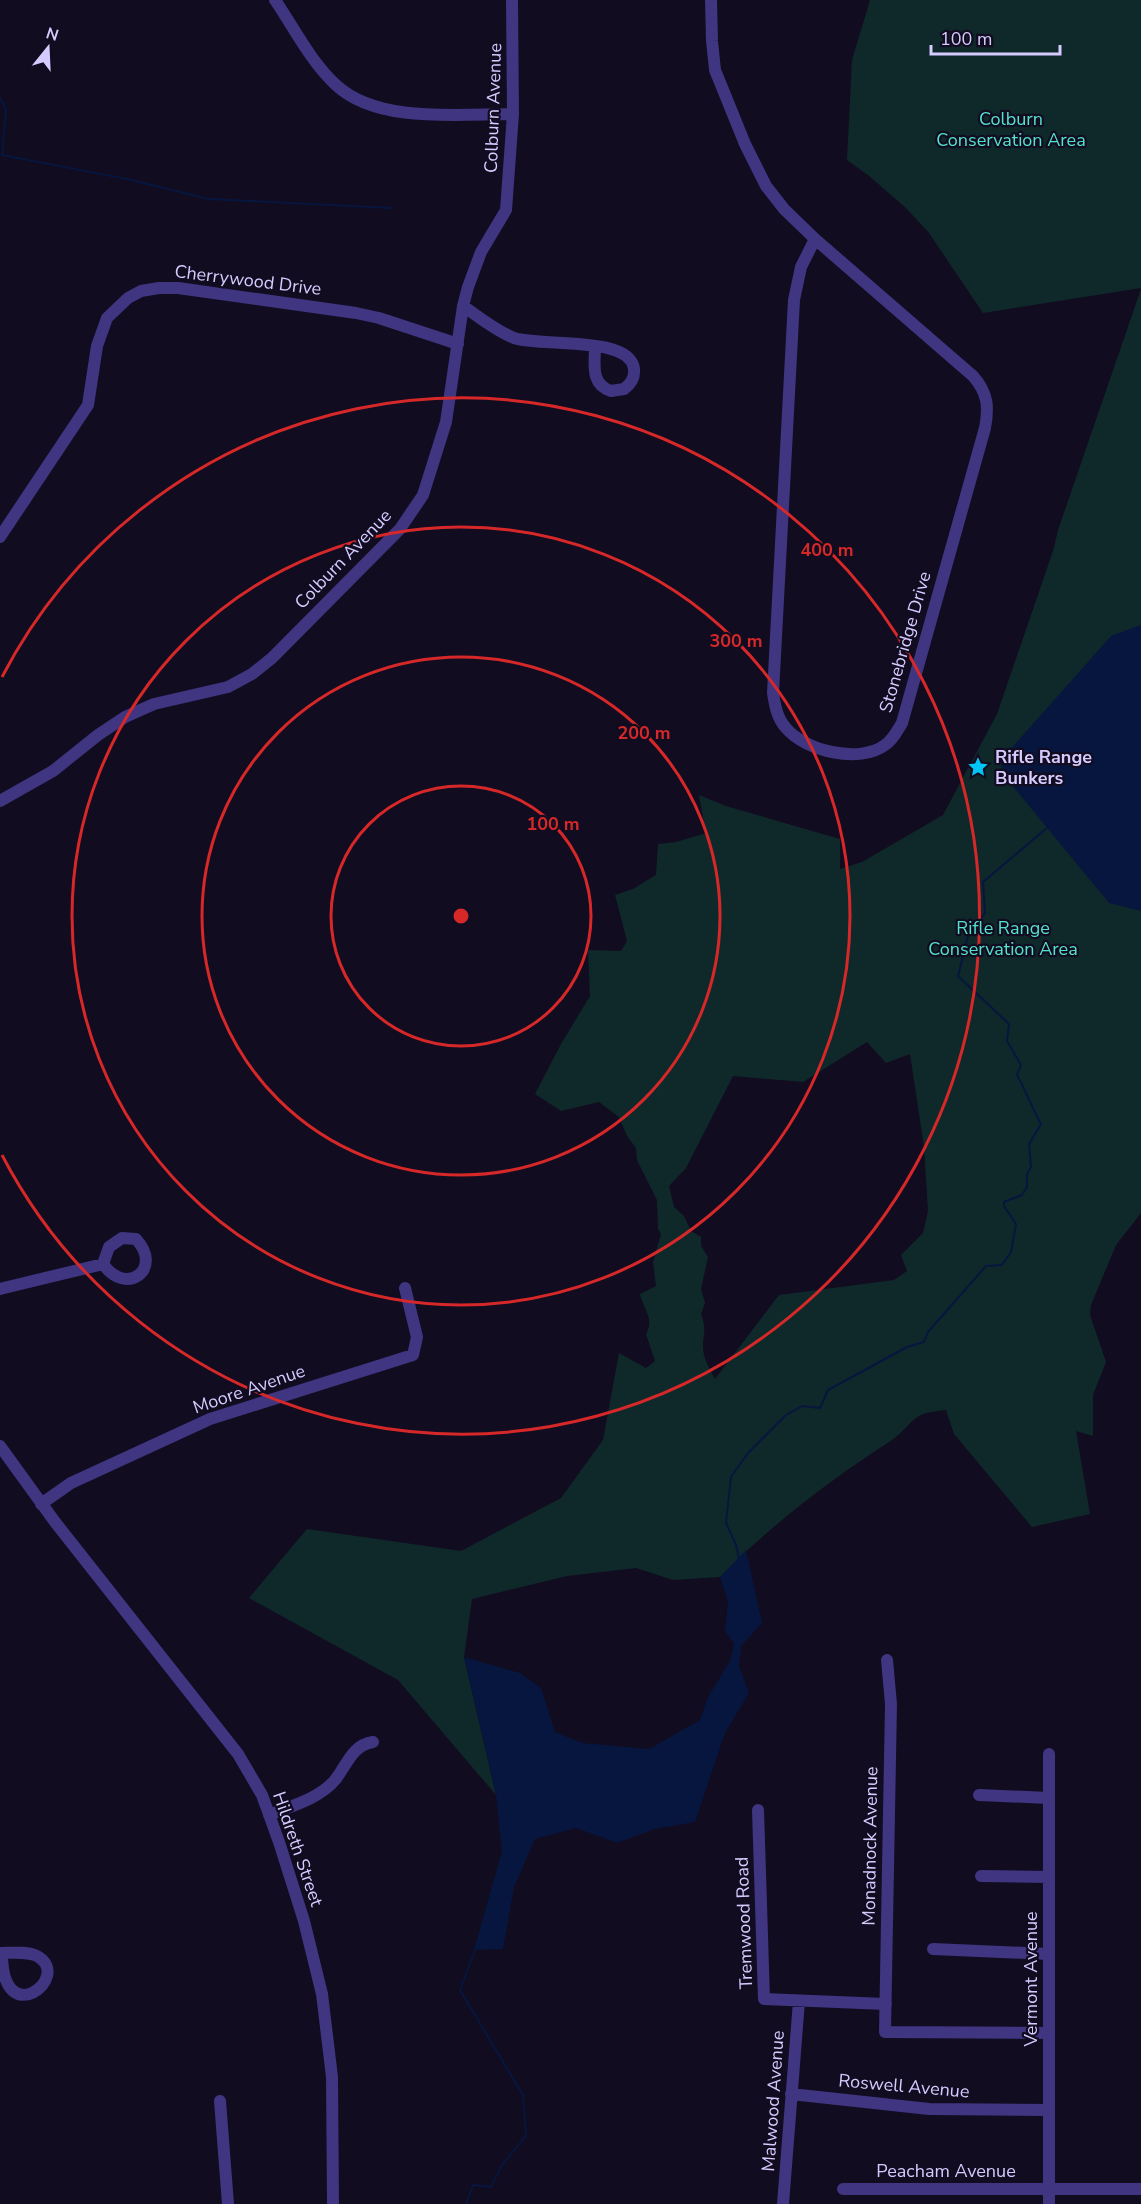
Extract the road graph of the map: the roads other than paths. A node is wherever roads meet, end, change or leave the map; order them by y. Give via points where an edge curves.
1 (275, 0) edge
2 (512, 0) edge
3 (711, 0) edge
4 (513, 114) junction
5 (815, 239) junction
6 (463, 306) junction
7 (458, 344) junction
8 (596, 346) dead end
9 (0, 537) edge
10 (0, 801) edge
11 (103, 1264) dead end
12 (0, 1288) edge
13 (405, 1288) dead end
14 (0, 1446) edge
15 (41, 1504) junction
16 (887, 1660) dead end
17 (373, 1742) dead end
18 (1049, 1754) dead end
19 (979, 1794) dead end
20 (1049, 1798) junction
21 (758, 1810) dead end
22 (269, 1815) junction
23 (981, 1876) dead end
24 (1049, 1877) junction
25 (933, 1949) dead end
26 (1049, 1954) junction
27 (798, 2001) junction
28 (886, 2004) junction
29 (1049, 2033) junction
30 (791, 2094) junction
31 (220, 2101) dead end
32 (1049, 2110) junction
33 (843, 2189) dead end
34 (1049, 2189) junction
35 (1141, 2189) edge
36 (228, 2204) edge
37 (333, 2204) edge
38 (783, 2204) edge
39 (1049, 2204) edge

1 - 4 street via 326,74 360,102 404,113
2 - 4 street, Colburn Avenue
3 - 5 street, Stonebridge Drive via 715,70 745,144 766,186
4 - 6 street, Colburn Avenue via 506,210 481,252
5 - 5 street, Stonebridge Drive via 973,376 986,393 987,401 985,428 902,723 885,746 856,754 824,750 786,729 778,717 773,693 794,300 801,267
6 - 7 street, Colburn Avenue
6 - 8 street via 515,338
7 - 9 street, Cherrywood Drive via 356,313 178,288 141,291 106,318 97,346 88,405
7 - 10 street, Colburn Avenue via 446,422 423,495 400,529 272,658 228,687 154,704 125,717 53,771
11 - 12 street
13 - 15 street, Moore Avenue via 417,1337 413,1355 210,1419 71,1483
14 - 15 street, Hildreth Street
15 - 22 street, Hildreth Street via 237,1754 262,1795
16 - 28 street, Monadnock Avenue via 891,1704
17 - 22 street via 359,1746 335,1779 319,1793
18 - 20 street, Vermont Avenue
19 - 20 street
20 - 24 street, Vermont Avenue
21 - 27 street, Tremwood Road via 764,1999
22 - 37 street, Hildreth Street via 304,1921 325,2015 332,2077
23 - 24 street
24 - 26 street, Vermont Avenue
25 - 26 street
26 - 29 street, Vermont Avenue
27 - 28 street
27 - 30 street, Malwood Avenue
28 - 29 street, Monadnock Avenue via 885,2032
29 - 32 street, Vermont Avenue
30 - 32 street, Roswell Avenue via 929,2109
30 - 38 street, Malwood Avenue
31 - 36 street
32 - 34 street, Vermont Avenue
33 - 34 street, Peacham Avenue
34 - 35 street, Peacham Avenue
34 - 39 street, Vermont Avenue

